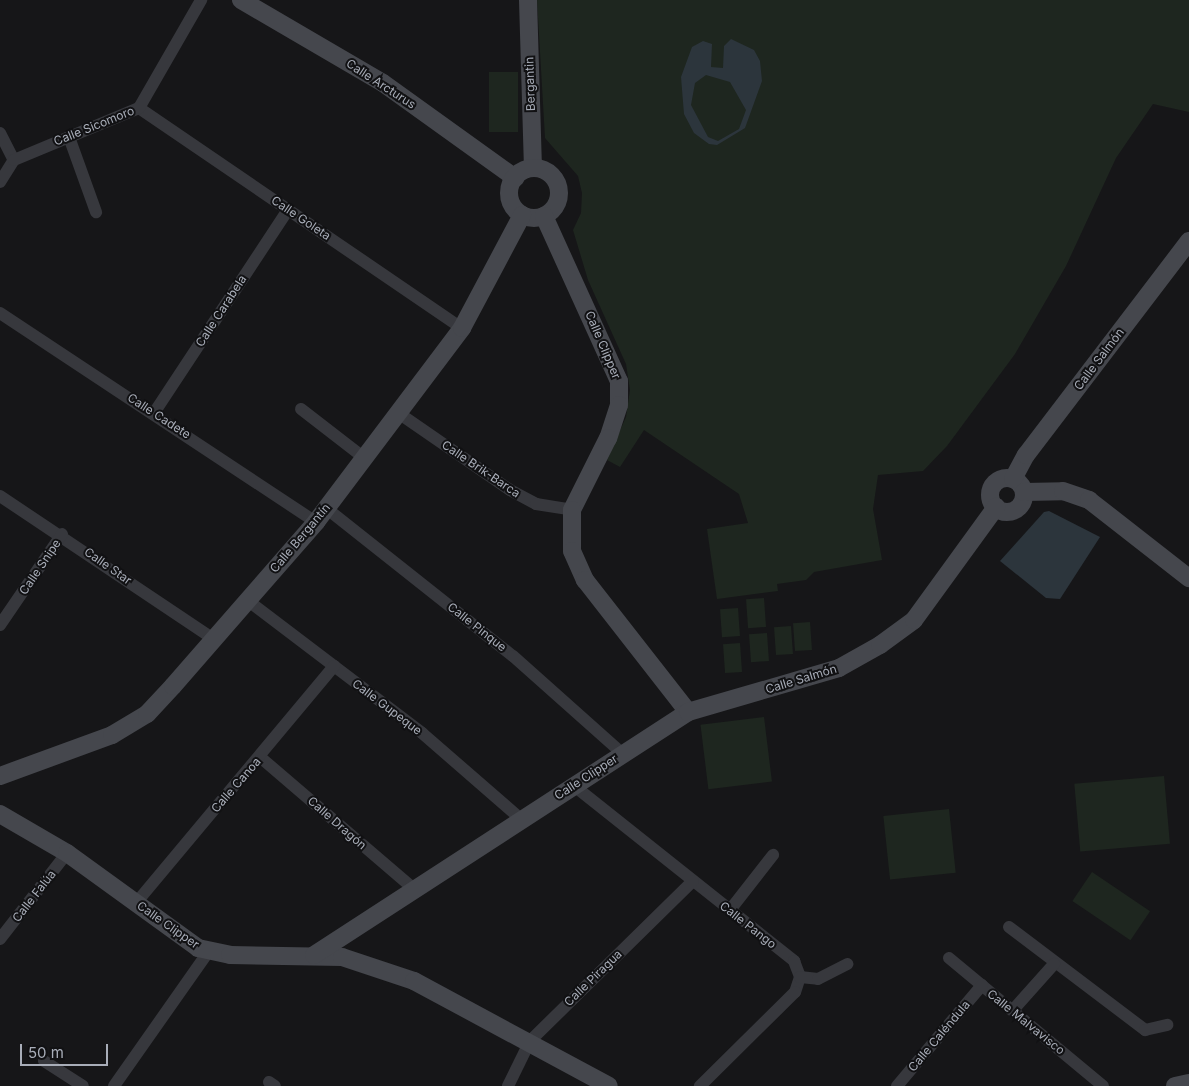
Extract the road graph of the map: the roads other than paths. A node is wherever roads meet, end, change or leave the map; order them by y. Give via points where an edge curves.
1 (201, 0) edge
2 (241, 0) edge
3 (528, 0) edge
4 (139, 108) junction
5 (0, 133) edge
6 (69, 137) junction
7 (14, 160) junction
8 (533, 168) junction
9 (514, 178) junction
10 (0, 182) edge
11 (288, 210) junction
12 (96, 212) dead end
13 (522, 215) junction
14 (544, 216) junction
15 (1189, 241) edge
16 (0, 313) edge
17 (462, 328) junction
18 (301, 409) dead end
19 (154, 412) junction
20 (397, 412) junction
21 (363, 458) junction
22 (1018, 486) junction
23 (0, 496) edge
24 (996, 507) junction
25 (572, 510) junction
26 (321, 515) junction
27 (62, 534) junction
28 (1189, 578) edge
29 (247, 600) junction
30 (0, 625) edge
31 (214, 639) junction
32 (334, 666) junction
33 (688, 712) junction
34 (622, 754) junction
35 (260, 757) junction
36 (0, 776) edge
37 (573, 785) junction
38 (0, 814) edge
39 (521, 820) junction
40 (68, 853) junction
41 (773, 855) dead end
42 (693, 881) junction
43 (414, 889) junction
44 (136, 903) junction
45 (730, 910) junction
46 (1009, 927) dead end
47 (0, 939) edge
48 (208, 951) junction
49 (314, 955) junction
50 (949, 958) dead end
51 (847, 964) dead end
52 (1054, 964) junction
53 (800, 977) junction
54 (982, 986) junction
55 (1013, 1010) junction
56 (1167, 1025) dead end
57 (530, 1041) junction
58 (44, 1061) dead end
59 (1189, 1083) edge
60 (83, 1086) edge
61 (114, 1086) edge
62 (508, 1086) edge
63 (609, 1086) edge
64 (700, 1086) edge
65 (897, 1086) edge
66 (1103, 1086) edge
67 (1175, 1086) edge

1 - 4 street, Calle Sicomoro
2 - 9 street, Calle Arcturus via 383,84
3 - 8 street, Bergantin
4 - 6 street, Calle Sicomoro
4 - 11 street, Calle Goleta
5 - 7 street
6 - 7 street, Calle Sicomoro
6 - 12 street
7 - 10 street
8 - 9 street
8 - 14 street via 548,172 559,191 556,206
9 - 13 street via 509,194
11 - 17 street, Calle Goleta
11 - 19 street, Calle Carabela
13 - 14 street
13 - 17 street, Calle Bergantín
14 - 25 street, Calle Clipper via 619,381 619,405 608,438
15 - 22 street, Calle Salmón via 1026,455
16 - 19 street, Calle Cadete
17 - 20 street, Calle Bergantín
18 - 21 street
19 - 26 street, Calle Cadete
20 - 21 street, Calle Bergantín
20 - 25 street, Calle Brik-Barca via 510,490 536,504
21 - 26 street, Calle Bergantín
22 - 24 street via 1021,504 1012,511
22 - 24 street via 1002,479 993,486 990,497
22 - 28 street via 1063,491 1089,500
23 - 27 street, Calle Star
24 - 33 street, Calle Salmón via 914,620 880,645 838,668
25 - 33 street, Calle Clipper via 572,551 585,580
26 - 29 street, Calle Bergantín
26 - 34 street, Calle Pinque via 513,656
27 - 30 street, Calle Snipe
27 - 31 street, Calle Star
29 - 31 street, Calle Bergantín
29 - 32 street, Calle Gupeque
31 - 36 street, Calle Bergantín via 147,714 112,735
32 - 35 street, Calle Canoa
32 - 39 street, Calle Gupeque via 422,732
33 - 34 street, Calle Clipper
34 - 37 street, Calle Clipper
35 - 43 street, Calle Dragón
35 - 44 street, Calle Canoa
37 - 39 street, Calle Clipper
37 - 42 street, Calle Pango
38 - 40 street, Calle Clipper
39 - 43 street, Calle Clipper
40 - 44 street, Calle Clipper
40 - 47 street, Calle Falúa
41 - 45 street
42 - 45 street, Calle Pango
42 - 57 street, Calle Piragua
43 - 49 street, Calle Clipper
44 - 48 street, Calle Clipper via 198,948
45 - 53 street, Calle Pango via 794,961
46 - 52 street
48 - 49 street, Calle Clipper via 230,955
48 - 61 street
49 - 57 street via 342,957 414,981
50 - 54 street, Calle Malvavisco
51 - 53 street via 818,978
52 - 55 street
52 - 56 street via 1145,1030
53 - 64 street via 795,992
54 - 55 street, Calle Malvavisco
54 - 65 street, Calle Caléndula
55 - 66 street, Calle Malvavisco
57 - 62 street, Calle Piragua
57 - 63 street
58 - 60 street
59 - 67 street

